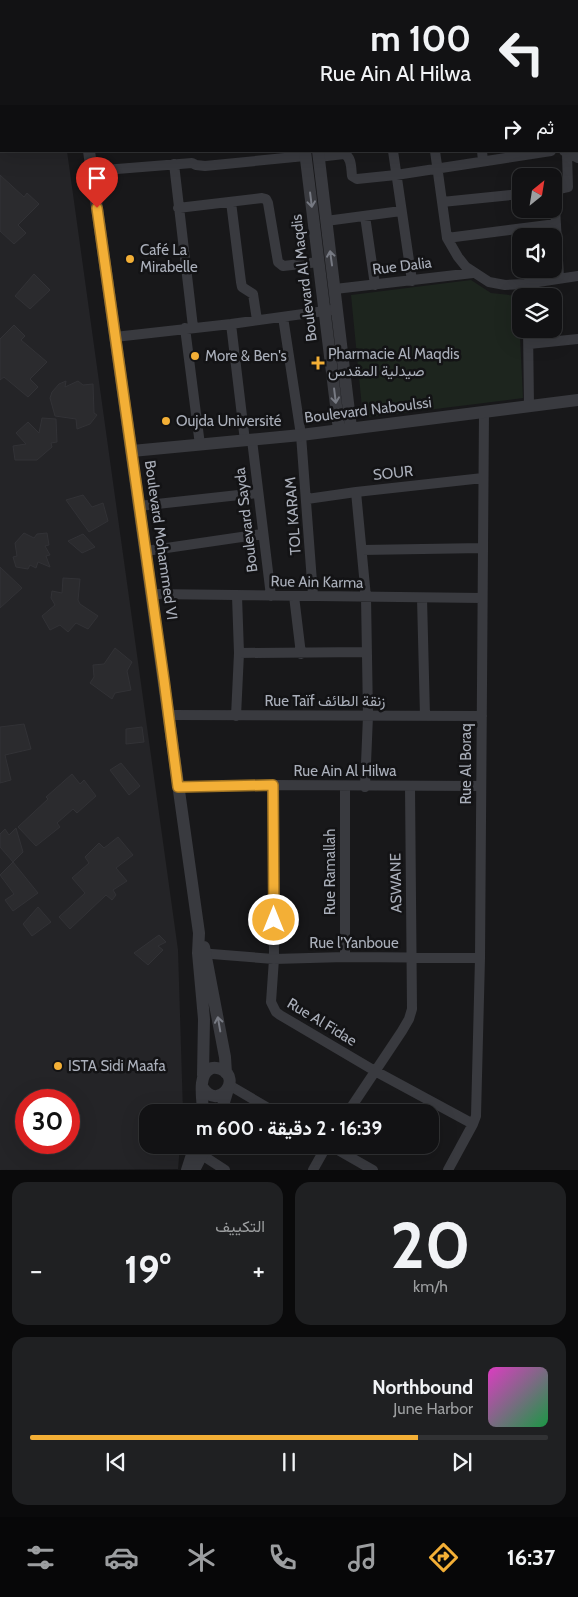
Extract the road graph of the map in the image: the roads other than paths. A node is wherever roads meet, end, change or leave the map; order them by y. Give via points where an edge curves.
1 (89, 152) edge
2 (190, 152) edge
3 (393, 152) edge
4 (435, 152) edge
5 (537, 152) edge
6 (566, 153) edge
7 (311, 154) edge
8 (482, 156) edge
9 (578, 158) edge
10 (192, 163) junction
11 (174, 164) junction
12 (437, 169) junction
13 (92, 171) junction
14 (396, 175) junction
15 (562, 189) edge
16 (512, 195) edge
17 (231, 202) junction
18 (442, 202) junction
19 (178, 208) junction
20 (401, 211) junction
21 (365, 216) junction
22 (556, 218) edge
23 (326, 221) junction
24 (556, 224) junction
25 (556, 228) edge
26 (447, 238) junction
27 (318, 262) junction
28 (473, 272) junction
29 (578, 276) edge
30 (559, 278) edge
31 (562, 278) edge
32 (412, 280) junction
33 (526, 284) junction
34 (375, 285) junction
35 (526, 288) edge
36 (335, 289) junction
37 (338, 310) junction
38 (324, 311) junction
39 (283, 317) junction
40 (257, 320) junction
41 (231, 324) junction
42 (189, 328) junction
43 (115, 337) junction
44 (529, 338) edge
45 (578, 339) edge
46 (529, 344) junction
47 (578, 400) edge
48 (529, 406) junction
49 (484, 412) junction
50 (345, 429) junction
51 (301, 435) junction
52 (249, 440) junction
53 (200, 445) junction
54 (132, 451) junction
55 (483, 478) junction
56 (356, 492) junction
57 (257, 494) junction
58 (307, 499) junction
59 (140, 506) junction
60 (262, 534) junction
61 (483, 548) junction
62 (362, 550) junction
63 (146, 551) junction
64 (152, 594) junction
65 (313, 595) junction
66 (237, 596) junction
67 (271, 596) junction
68 (294, 596) junction
69 (366, 597) junction
70 (422, 598) junction
71 (482, 598) junction
72 (367, 652) junction
73 (239, 653) junction
74 (301, 654) junction
75 (169, 715) junction
76 (236, 716) junction
77 (368, 716) junction
78 (425, 716) junction
79 (482, 716) junction
80 (273, 785) junction
81 (345, 786) junction
82 (365, 786) junction
83 (410, 786) junction
84 (481, 786) junction
85 (178, 787) junction
86 (202, 953) junction
87 (345, 958) junction
88 (412, 958) junction
89 (480, 958) junction
90 (274, 959) junction
91 (376, 1071) junction
92 (203, 1081) junction
93 (228, 1082) junction
94 (203, 1104) edge
95 (223, 1104) edge
96 (262, 1104) edge
97 (353, 1104) edge
98 (475, 1120) junction
99 (197, 1154) edge
100 (199, 1154) edge
101 (208, 1154) edge
102 (323, 1154) edge
103 (344, 1154) edge
104 (187, 1170) edge
105 (194, 1170) edge
106 (226, 1170) edge
107 (313, 1170) edge
108 (373, 1170) edge
109 (448, 1170) edge

1 - 13 street, Boulevard Mohammed VI
2 - 10 street
3 - 14 street
4 - 12 street
5 - 8 street
6 - 9 street
6 - 15 street via 568,187
7 - 10 street via 205,166
7 - 14 street via 348,155 352,176 357,179
7 - 23 street, Boulevard Al Maqdis
7 -> 27 street, Boulevard Al Maqdis
8 - 12 street
10 - 11 street
11 - 13 street
11 - 19 street
12 - 14 street
12 - 18 street
13 - 43 street, Boulevard Mohammed VI
14 - 20 street
16 - 18 street
17 - 19 street
17 - 27 street via 266,199 280,265
17 - 40 street via 242,287 253,294
18 - 26 street
19 - 42 street
20 - 21 street
20 - 32 street
21 - 23 street
21 - 34 street
22 - 24 street
36 -> 23 street, Boulevard Al Maqdis
24 - 25 street
24 - 26 street
26 - 28 street via 461,262
27 - 38 street, Boulevard Al Maqdis
28 - 32 street, Rue Dalia
28 - 33 street via 499,285
29 - 31 street
30 - 33 street
32 - 34 street, Rue Dalia
33 - 35 street
34 - 36 street, Rue Dalia
36 - 37 street, Boulevard Al Maqdis
37 - 38 street
37 - 50 street, Boulevard Al Maqdis
38 - 39 street
38 -> 50 street, Boulevard Al Maqdis
39 - 40 street
39 - 51 street, TOL KARAM
40 - 41 street
41 - 42 street
41 - 52 street, Boulevard Sayda
42 - 43 street
42 - 53 street
43 - 54 street, Boulevard Mohammed VI
44 - 46 street
45 - 46 street
46 - 48 street
47 - 48 street, Boulevard Naboulssi
48 - 49 street, Boulevard Naboulssi
49 - 50 street, Boulevard Naboulssi
49 - 55 street, Rue Al Boraq
50 - 51 street, Boulevard Naboulssi
51 - 52 street, Boulevard Naboulssi
51 - 58 street, TOL KARAM
52 - 53 street, Boulevard Naboulssi
52 - 57 street, Boulevard Sayda
53 - 54 street, Boulevard Naboulssi
54 - 59 street, Boulevard Mohammed VI
55 - 56 street, SOUR
55 - 61 street, Rue Al Boraq
56 - 58 street, SOUR
56 - 62 street
57 - 59 street
57 - 60 street, Boulevard Sayda
58 - 65 street, TOL KARAM
59 - 63 street, Boulevard Mohammed VI
60 - 63 street
60 - 67 street, Boulevard Sayda
61 - 62 street
61 - 71 street, Rue Al Boraq
62 - 69 street
63 - 64 street, Boulevard Mohammed VI
64 - 66 street, Rue Ain Karma
64 - 75 street, Boulevard Mohammed VI
65 - 68 street, Rue Ain Karma
65 - 69 street, Rue Ain Karma
66 - 67 street, Rue Ain Karma
66 - 73 street
67 - 68 street, Rue Ain Karma
68 - 74 street
69 - 70 street, Rue Ain Karma
69 - 72 street
70 - 71 street, Rue Ain Karma
70 - 78 street
71 - 79 street, Rue Al Boraq
72 - 74 street
72 - 77 street
73 - 74 street
73 - 76 street
75 - 76 street, Rue Taïf زنقة الطائف
75 - 85 street, Boulevard Mohammed VI
76 - 77 street, Rue Taïf زنقة الطائف
77 - 78 street, Rue Taïf زنقة الطائف
77 - 82 street
78 - 79 street, Rue Taïf زنقة الطائف
79 - 84 street, Rue Al Boraq
80 - 81 street, Rue Ain Al Hilwa
80 - 85 street, Rue Ain Al Hilwa
80 - 90 street, Rue Al Fidae
81 - 82 street, Rue Ain Al Hilwa
81 - 87 street, Rue Ramallah
82 - 83 street, Rue Ain Al Hilwa
83 - 84 street, Rue Ain Al Hilwa
83 - 88 street, ASWANE
84 - 89 street, Rue Al Boraq
85 - 86 street, Boulevard Mohammed VI
86 - 90 street, Rue l’Yanboue
86 - 92 street, Boulevard Mohammed VI
93 -> 86 street, Boulevard Mohammed VI
87 - 88 street, Rue l’Yanboue
87 - 90 street, Rue l’Yanboue
88 - 89 street, Rue l’Yanboue
88 - 91 street, ASWANE via 412,1009 409,1019
89 - 98 street, Rue Al Boraq
90 - 91 street, Rue Al Fidae via 271,1002 276,1012
91 - 97 street
91 - 98 street, Rue Al Fidae
92 - 93 street via 214,1068 222,1070
92 - 93 street via 208,1094 217,1096 225,1093
92 - 94 street, Boulevard Mohammed VI
93 - 95 street, Boulevard Mohammed VI
93 - 96 street
98 - 109 street
99 - 104 street
100 - 105 street
101 - 106 street
102 - 107 street
103 - 108 street

